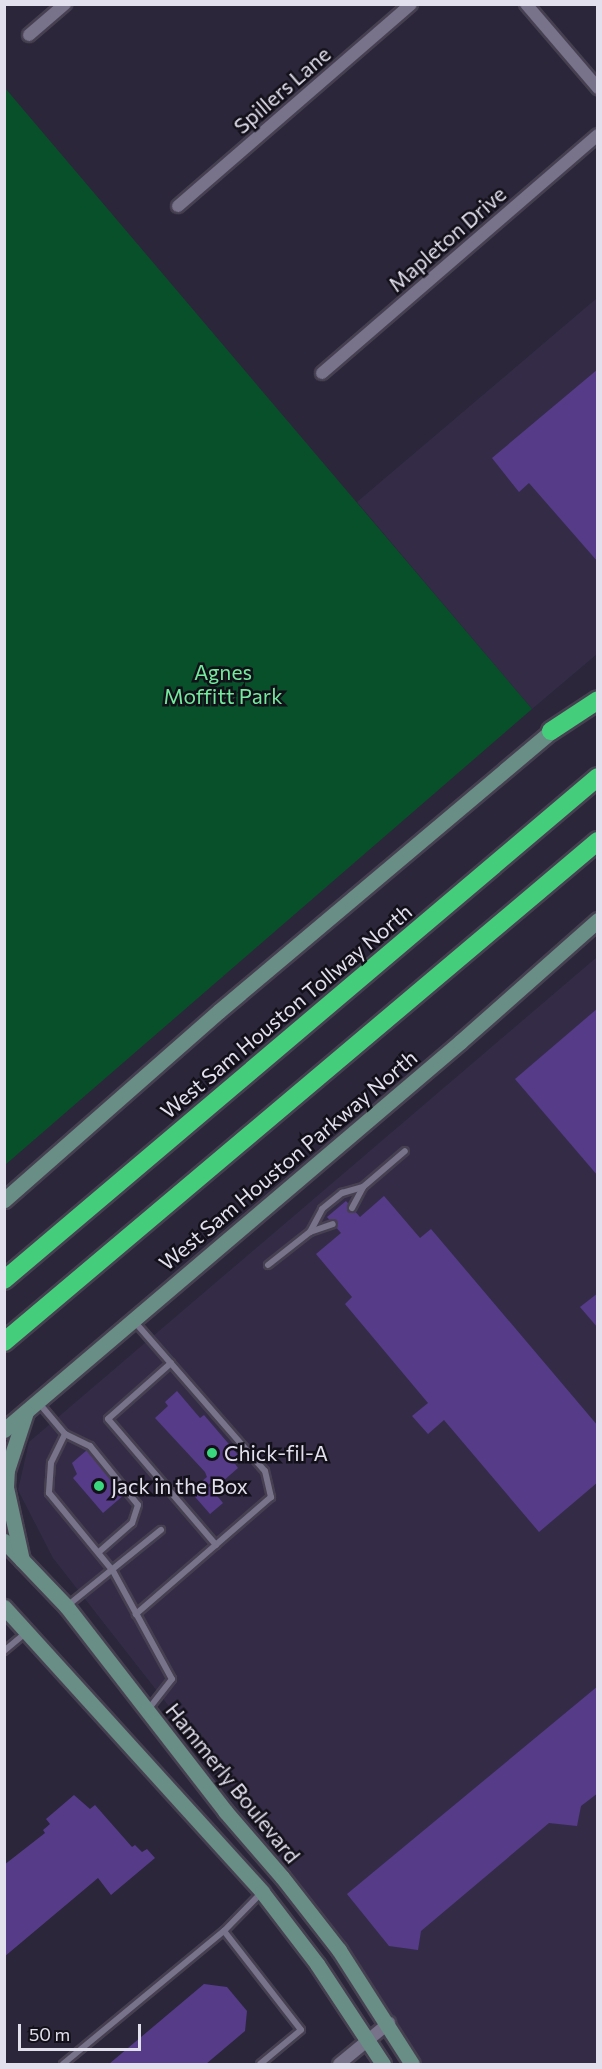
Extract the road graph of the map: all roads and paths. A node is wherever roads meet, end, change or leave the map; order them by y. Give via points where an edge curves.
1 (65, 4) edge
2 (411, 4) edge
3 (526, 4) edge
4 (29, 35) dead end
5 (597, 88) edge
6 (597, 135) edge
7 (178, 206) dead end
8 (322, 373) dead end
9 (597, 691) edge
10 (597, 700) edge
11 (551, 731) junction
12 (597, 777) edge
13 (597, 841) edge
14 (597, 920) edge
15 (405, 1150) dead end
16 (363, 1187) junction
17 (4, 1200) edge
18 (352, 1208) dead end
19 (333, 1224) dead end
20 (310, 1232) junction
21 (268, 1265) dead end
22 (4, 1280) edge
23 (132, 1318) junction
24 (4, 1342) edge
25 (171, 1363) junction
26 (38, 1401) junction
27 (26, 1412) junction
28 (4, 1419) edge
29 (4, 1430) edge
30 (65, 1434) junction
31 (160, 1530) dead end
32 (4, 1541) edge
33 (216, 1545) junction
34 (99, 1552) junction
35 (22, 1560) junction
36 (113, 1571) junction
37 (4, 1607) edge
38 (67, 1607) junction
39 (136, 1614) junction
40 (27, 1632) junction
41 (4, 1651) edge
42 (147, 1712) junction
43 (262, 1892) junction
44 (224, 1931) junction
45 (388, 2023) junction
46 (368, 2040) junction
47 (63, 2064) edge
48 (260, 2064) edge
49 (339, 2064) edge
50 (383, 2064) edge
51 (412, 2064) edge

1 - 4 street
2 - 7 street, Spillers Lane
3 - 5 street
6 - 8 street, Mapleton Drive
9 - 11 main road
10 - 11 highway
11 - 17 main road via 219,1011
12 - 22 highway, West Sam Houston Tollway North
13 - 24 highway
14 - 23 main road, West Sam Houston Parkway North via 452,1049
15 - 16 lane
16 - 18 lane
16 - 20 lane via 342,1193 322,1209
19 - 20 lane
20 - 21 lane
23 - 25 lane
23 - 26 main road, West Sam Houston Parkway North
25 - 33 lane via 265,1471 271,1497
25 - 33 lane via 108,1419
26 - 27 main road, West Sam Houston Parkway North
26 - 30 lane
27 - 28 main road
27 - 29 main road, West Sam Houston Parkway North
27 - 35 main road via 7,1470 6,1487
30 - 34 lane via 51,1463 49,1492
30 - 34 lane via 90,1446 138,1506 132,1523
31 - 36 lane
32 - 35 main road, Hammerly Boulevard
33 - 39 lane
34 - 36 lane
35 - 38 main road, Hammerly Boulevard
36 - 38 lane
36 - 39 lane
37 - 40 main road
38 - 42 main road, Hammerly Boulevard
39 - 42 lane via 172,1679
40 - 41 lane
40 - 43 main road
42 - 45 main road, Hammerly Boulevard via 282,1877
43 - 44 lane
43 - 46 main road
44 - 47 lane
44 - 48 lane via 301,2030
45 - 46 street
45 - 51 main road, Hammerly Boulevard
46 - 49 street
46 - 50 main road

